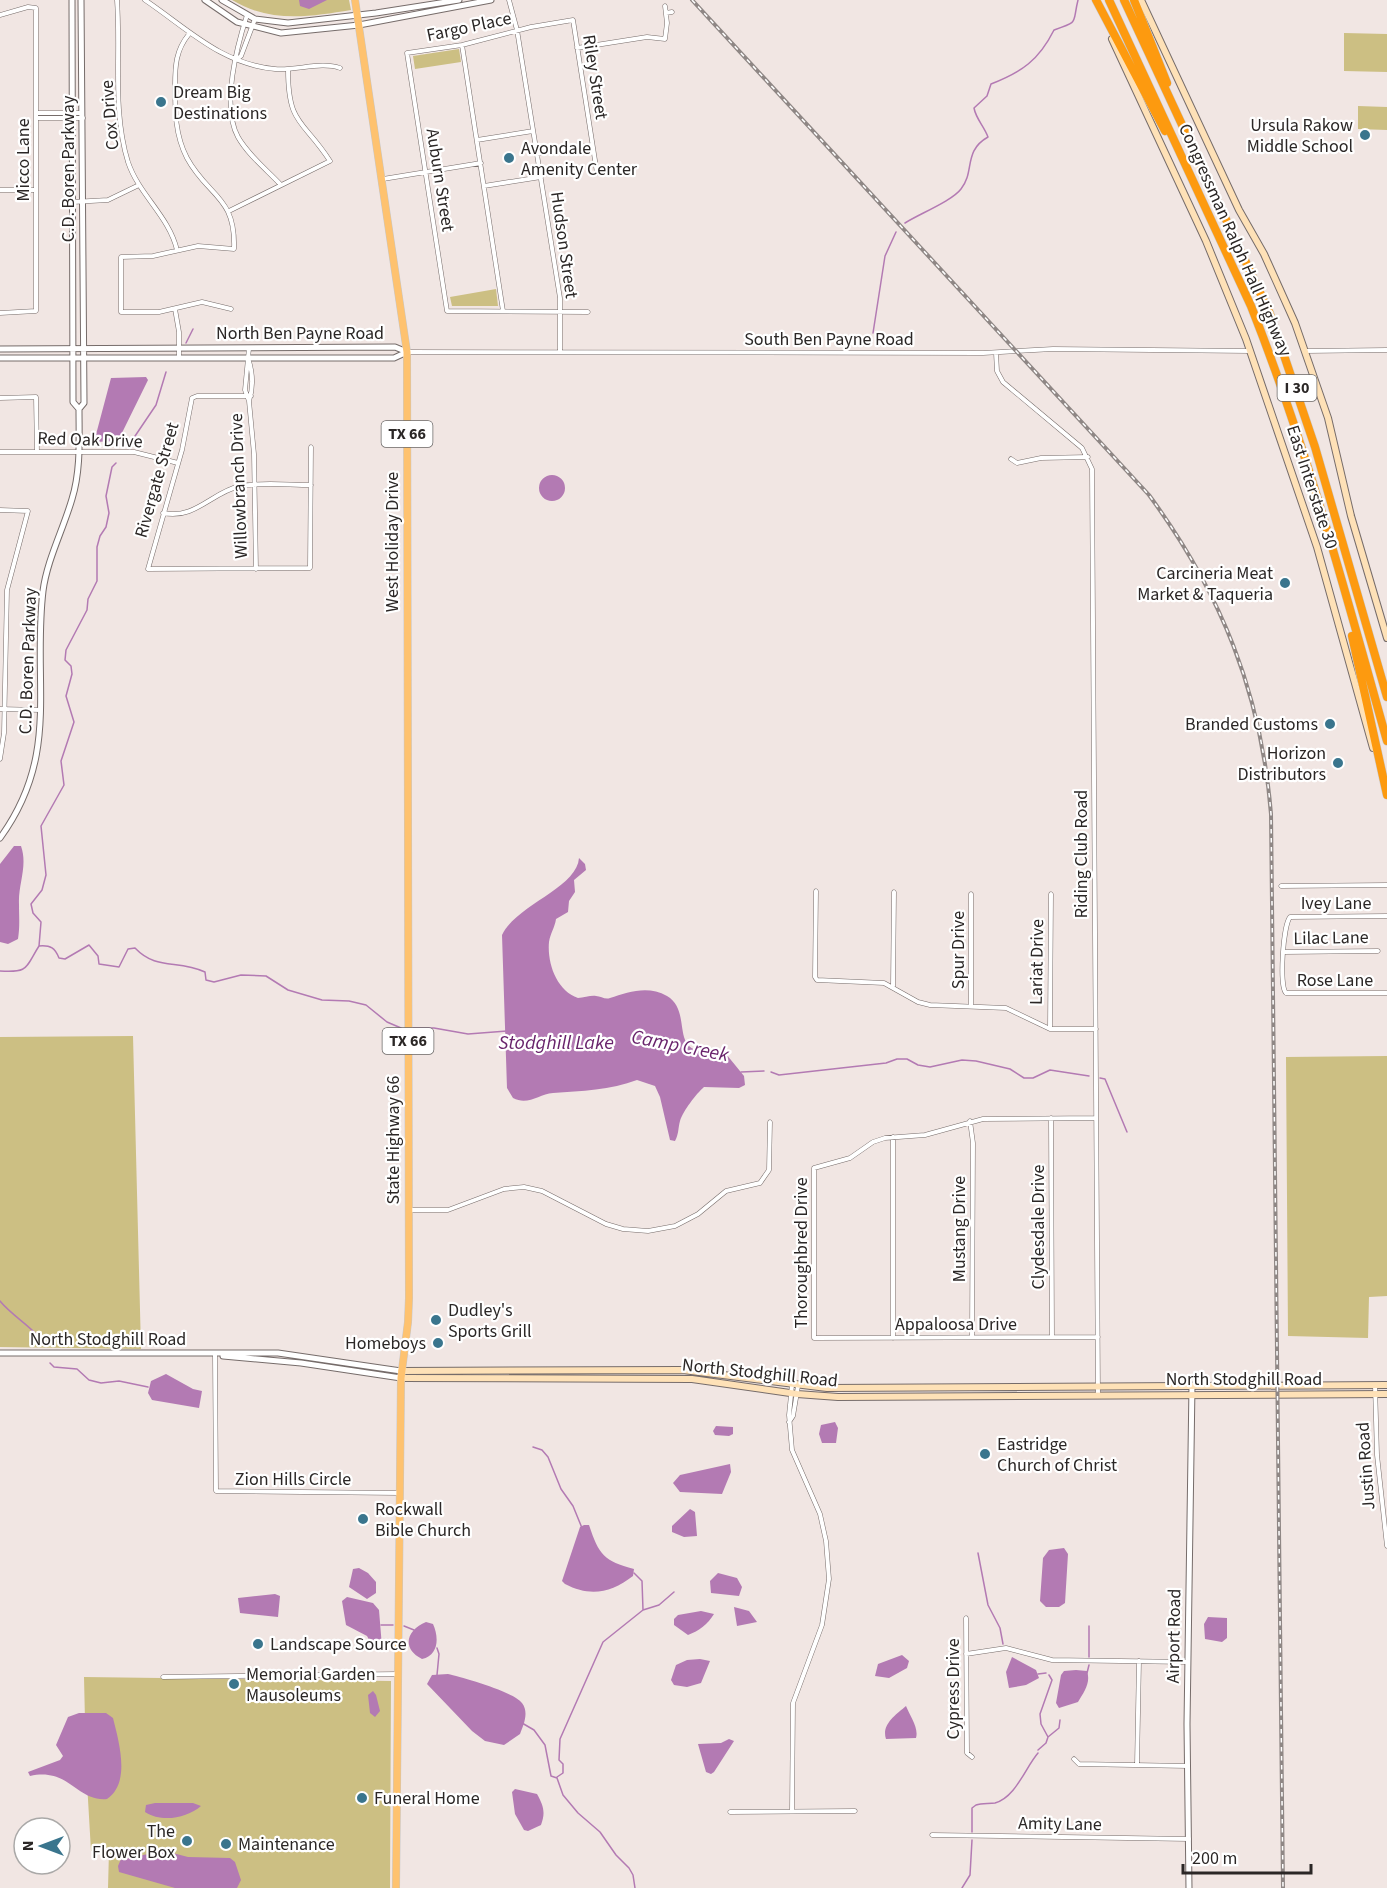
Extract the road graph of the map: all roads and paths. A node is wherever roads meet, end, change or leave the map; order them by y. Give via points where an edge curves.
1 (72, 0) edge
2 (81, 0) edge
3 (117, 0) edge
4 (145, 0) edge
5 (206, 0) edge
6 (222, 0) edge
7 (355, 0) edge
8 (459, 0) edge
9 (491, 0) edge
10 (509, 0) edge
11 (1095, 0) edge
12 (1109, 0) edge
13 (1124, 0) edge
14 (1134, 0) edge
15 (1141, 0) edge
16 (665, 6) dead end
17 (672, 12) dead end
18 (666, 13) junction
19 (0, 15) edge
20 (247, 15) junction
21 (358, 15) junction
22 (255, 19) junction
23 (573, 20) joint
24 (359, 24) junction
25 (244, 25) junction
26 (251, 27) junction
27 (517, 30) junction
28 (189, 34) junction
29 (462, 45) junction
30 (577, 48) junction
31 (407, 53) joint
32 (236, 60) junction
33 (340, 68) dead end
34 (288, 69) junction
35 (36, 115) junction
36 (73, 115) junction
37 (83, 115) junction
38 (1181, 122) junction
39 (533, 131) junction
40 (477, 140) junction
41 (592, 145) junction
42 (537, 154) junction
43 (481, 163) junction
44 (425, 172) junction
45 (597, 173) dead end
46 (540, 177) junction
47 (383, 179) junction
48 (139, 185) junction
49 (281, 185) junction
50 (484, 186) junction
51 (0, 190) edge
52 (36, 190) junction
53 (84, 201) junction
54 (73, 202) junction
55 (229, 211) junction
56 (177, 250) junction
57 (1230, 260) junction
58 (174, 309) junction
59 (231, 309) dead end
60 (503, 311) junction
61 (560, 312) junction
62 (588, 312) dead end
63 (0, 313) edge
64 (72, 348) junction
65 (84, 348) junction
66 (249, 348) junction
67 (348, 348) junction
68 (0, 349) edge
69 (179, 349) junction
70 (1387, 350) edge
71 (1250, 351) junction
72 (1306, 351) junction
73 (407, 352) junction
74 (560, 352) junction
75 (996, 353) junction
76 (72, 357) junction
77 (84, 357) junction
78 (0, 358) edge
79 (179, 358) junction
80 (248, 358) junction
81 (348, 358) junction
82 (249, 396) junction
83 (0, 398) edge
84 (79, 408) junction
85 (311, 447) dead end
86 (0, 452) edge
87 (37, 452) junction
88 (79, 452) junction
89 (1088, 457) junction
90 (1011, 459) dead end
91 (178, 463) junction
92 (311, 485) junction
93 (254, 486) junction
94 (0, 510) edge
95 (163, 513) junction
96 (256, 569) junction
97 (1351, 613) junction
98 (1387, 638) edge
99 (1378, 667) junction
100 (1387, 691) edge
101 (1387, 697) edge
102 (2, 710) edge
103 (41, 710) junction
104 (1387, 741) edge
105 (0, 759) edge
106 (1387, 795) edge
107 (0, 838) edge
108 (407, 872) joint
109 (1387, 885) edge
110 (1281, 886) dead end
111 (816, 891) dead end
112 (894, 892) dead end
113 (971, 894) dead end
114 (1051, 894) dead end
115 (1387, 916) edge
116 (1378, 951) dead end
117 (1284, 952) junction
118 (893, 986) junction
119 (1283, 992) joint
120 (1387, 993) edge
121 (971, 1006) junction
122 (1050, 1029) junction
123 (1096, 1029) junction
124 (1051, 1118) junction
125 (1096, 1118) junction
126 (770, 1122) dead end
127 (970, 1122) junction
128 (893, 1137) junction
129 (408, 1210) junction
130 (972, 1337) junction
131 (1052, 1337) junction
132 (1098, 1337) junction
133 (814, 1338) joint
134 (893, 1338) junction
135 (0, 1353) edge
136 (215, 1355) junction
137 (401, 1375) junction
138 (795, 1385) junction
139 (1192, 1385) junction
140 (1375, 1385) junction
141 (1387, 1385) edge
142 (1098, 1387) junction
143 (794, 1394) junction
144 (1192, 1394) junction
145 (1375, 1394) junction
146 (1387, 1394) edge
147 (1098, 1396) junction
148 (399, 1493) junction
149 (1387, 1546) edge
150 (966, 1618) dead end
151 (966, 1654) junction
152 (1139, 1661) junction
153 (1189, 1662) junction
154 (398, 1674) junction
155 (164, 1677) dead end
156 (972, 1757) dead end
157 (1074, 1759) dead end
158 (1137, 1766) junction
159 (1188, 1766) junction
160 (792, 1811) junction
161 (855, 1811) dead end
162 (730, 1812) dead end
163 (932, 1835) dead end
164 (1189, 1839) junction
165 (396, 1888) edge
166 (1189, 1888) edge

1 - 36 street, C.D. Boren Parkway
2 - 37 street, C.D. Boren Parkway
3 - 48 street, Cox Drive via 121,132
4 - 28 street
5 - 25 street
6 - 20 street
7 - 21 main road, West Holiday Drive / TX 66
8 - 21 street
9 - 24 street
10 - 27 street, Hudson Street
11 - 57 highway
11 - 71 main road, East Interstate 30 via 1206,241
12 - 57 highway, Congressman Ralph Hall Highway / I 30
13 - 38 highway, Congressman Ralph Hall Highway / I 30
14 - 38 highway
15 - 72 main road, East Interstate 30 via 1239,210 1271,267
16 - 18 street
17 - 18 street
18 - 30 street via 665,39 647,37
19 - 35 street, Micco Lane via 36,8
20 - 22 street
20 - 25 street
21 - 22 street via 288,23
21 - 24 main road, West Holiday Drive / TX 66
22 - 26 street
23 - 27 street, Fargo Place
23 - 30 street, Riley Street
24 - 26 street via 292,33
24 - 47 main road, West Holiday Drive / TX 66
25 - 26 street
25 - 32 street
26 - 32 street
27 - 29 street, Fargo Place
27 - 39 street, Hudson Street
28 - 32 street
28 - 55 street via 175,63 179,136 192,167
29 - 31 street, Fargo Place
29 - 40 street
30 - 41 street, Riley Street
31 - 44 street, Auburn Street
32 - 34 street
32 - 49 street via 232,114 236,131
33 - 34 street via 331,65
34 - 49 street via 292,112 330,160
35 - 36 street
35 - 52 street, Micco Lane
36 - 37 street
36 - 54 street, C.D. Boren Parkway
37 - 53 street, C.D. Boren Parkway
38 - 99 highway, Congressman Ralph Hall Highway / I 30 via 1270,314 1290,369
39 - 40 street
39 - 42 street, Hudson Street
40 - 43 street
41 - 42 street
41 - 45 street, Riley Street
42 - 46 street, Hudson Street
43 - 44 street
43 - 50 street
44 - 47 street
44 - 60 street, Auburn Street via 447,311
46 - 50 street
46 - 61 street, Hudson Street
47 - 73 main road, West Holiday Drive / TX 66
48 - 53 street via 112,199
48 - 56 street, Cox Drive via 171,229
49 - 55 street
50 - 60 street
51 - 52 street
52 - 63 street, Micco Lane via 36,311
53 - 54 street
53 - 65 street, C.D. Boren Parkway
54 - 64 street, C.D. Boren Parkway
55 - 56 street via 234,249 198,246
56 - 58 street via 121,257 120,312
57 - 97 highway, Congressman Ralph Hall Highway / I 30 via 1282,387
58 - 59 street via 202,302
58 - 69 street
60 - 61 street
61 - 62 street
61 - 74 street, Hudson Street
64 - 65 street, North Ben Payne Road
64 - 68 street, North Ben Payne Road
64 - 76 street, C.D. Boren Parkway
65 - 69 street, North Ben Payne Road
65 - 77 street, C.D. Boren Parkway
66 - 67 street, North Ben Payne Road
66 - 69 street, North Ben Payne Road
66 - 80 street, Willowbranch Drive
67 - 73 street, North Ben Payne Road via 395,347
67 - 81 street
69 - 79 street
70 - 72 street
71 - 75 street, South Ben Payne Road via 1053,349
71 - 106 main road, East Interstate 30 via 1317,547
72 - 98 main road, East Interstate 30
73 - 74 street, South Ben Payne Road
73 - 81 street, North Ben Payne Road via 394,358
73 - 108 main road, West Holiday Drive / TX 66
74 - 75 street, South Ben Payne Road
75 - 89 street via 1002,382
76 - 77 street, North Ben Payne Road
76 - 78 street, North Ben Payne Road
76 - 84 street, C.D. Boren Parkway via 73,402
77 - 79 street, North Ben Payne Road
77 - 84 street, C.D. Boren Parkway via 84,403
79 - 80 street, North Ben Payne Road
80 - 81 street, North Ben Payne Road
80 - 82 street, Willowbranch Drive via 245,371
80 - 82 street, Willowbranch Drive via 252,370
82 - 91 street, Rivergate Street via 192,398
82 - 93 street, Willowbranch Drive
83 - 87 street via 36,397
84 - 88 street, C.D. Boren Parkway
85 - 92 street
86 - 87 street, Red Oak Drive
87 - 88 street, Red Oak Drive
88 - 91 street, Red Oak Drive via 134,452
88 - 103 street, C.D. Boren Parkway via 72,498 43,589
89 - 90 street via 1017,463
89 - 123 street, Riding Club Road via 1092,469
91 - 95 street, Rivergate Street
92 - 93 street
92 - 96 street via 310,568
93 - 95 street via 226,491 194,511
93 - 96 street, Willowbranch Drive
94 - 102 street via 28,511 7,590
95 - 96 street, Rivergate Street via 148,568
97 - 104 highway, Congressman Ralph Hall Highway / I 30
97 - 106 highway
99 - 100 highway
99 - 101 highway, Congressman Ralph Hall Highway / I 30
102 - 103 street
102 - 105 street
103 - 107 street, C.D. Boren Parkway via 35,769 20,807
108 - 129 main road, State Highway 66 / TX 66
109 - 110 street
111 - 118 street via 817,980 873,981
112 - 118 street
113 - 121 street, Spur Drive
114 - 122 street, Lariat Drive
115 - 117 street, Ivey Lane via 1293,916 1286,922
116 - 117 street, Lilac Lane
117 - 119 street, Ivey Lane
118 - 121 street via 918,1002
119 - 120 street, Rose Lane
121 - 122 street via 1006,1008
122 - 123 street
123 - 125 street, Riding Club Road
124 - 125 street
124 - 127 street
124 - 131 street, Clydesdale Drive
125 - 132 street, Riding Club Road
126 - 129 street via 769,1170 760,1183 726,1191 684,1223 648,1231 623,1229 542,1191 524,1187 504,1189 448,1210
127 - 128 street via 925,1135
127 - 130 street, Mustang Drive
128 - 133 street, Thoroughbred Drive via 873,1142 850,1158 814,1168
128 - 134 street
129 - 137 main road, State Highway 66 / TX 66 via 408,1322
130 - 131 street, Appaloosa Drive
130 - 134 street, Appaloosa Drive
131 - 132 street, Appaloosa Drive
132 - 142 street, Riding Club Road
133 - 134 street, Appaloosa Drive
135 - 136 street, North Stodghill Road
136 - 137 street, North Stodghill Road
136 - 148 street, Zion Hills Circle via 216,1491
137 - 138 main road, North Stodghill Road via 683,1370
137 - 143 main road, North Stodghill Road via 692,1379
137 - 148 main road, TX 66
138 - 142 main road, North Stodghill Road
138 - 143 street
139 - 140 main road, North Stodghill Road
139 - 142 main road, North Stodghill Road
139 - 144 street, Airport Road
140 - 141 main road, North Stodghill Road
140 - 145 street, Justin Road
142 - 147 street, Riding Club Road
143 - 147 main road, North Stodghill Road
143 - 160 street via 789,1423 792,1450 823,1527 829,1579 822,1625 793,1703
144 - 145 main road, North Stodghill Road
144 - 147 main road, North Stodghill Road
144 - 153 street, Airport Road
145 - 146 main road, North Stodghill Road
145 - 149 street, Justin Road
148 - 154 main road, TX 66
150 - 151 street, Cypress Drive
151 - 152 street via 1006,1648 1052,1659
151 - 156 street, Cypress Drive via 967,1753
152 - 153 street
152 - 158 street
153 - 159 street, Airport Road
154 - 155 street
154 - 165 main road, TX 66
157 - 158 street via 1079,1764
158 - 159 street
159 - 164 street, Airport Road
160 - 161 street
160 - 162 street
163 - 164 street, Amity Lane
164 - 166 street, Airport Road

